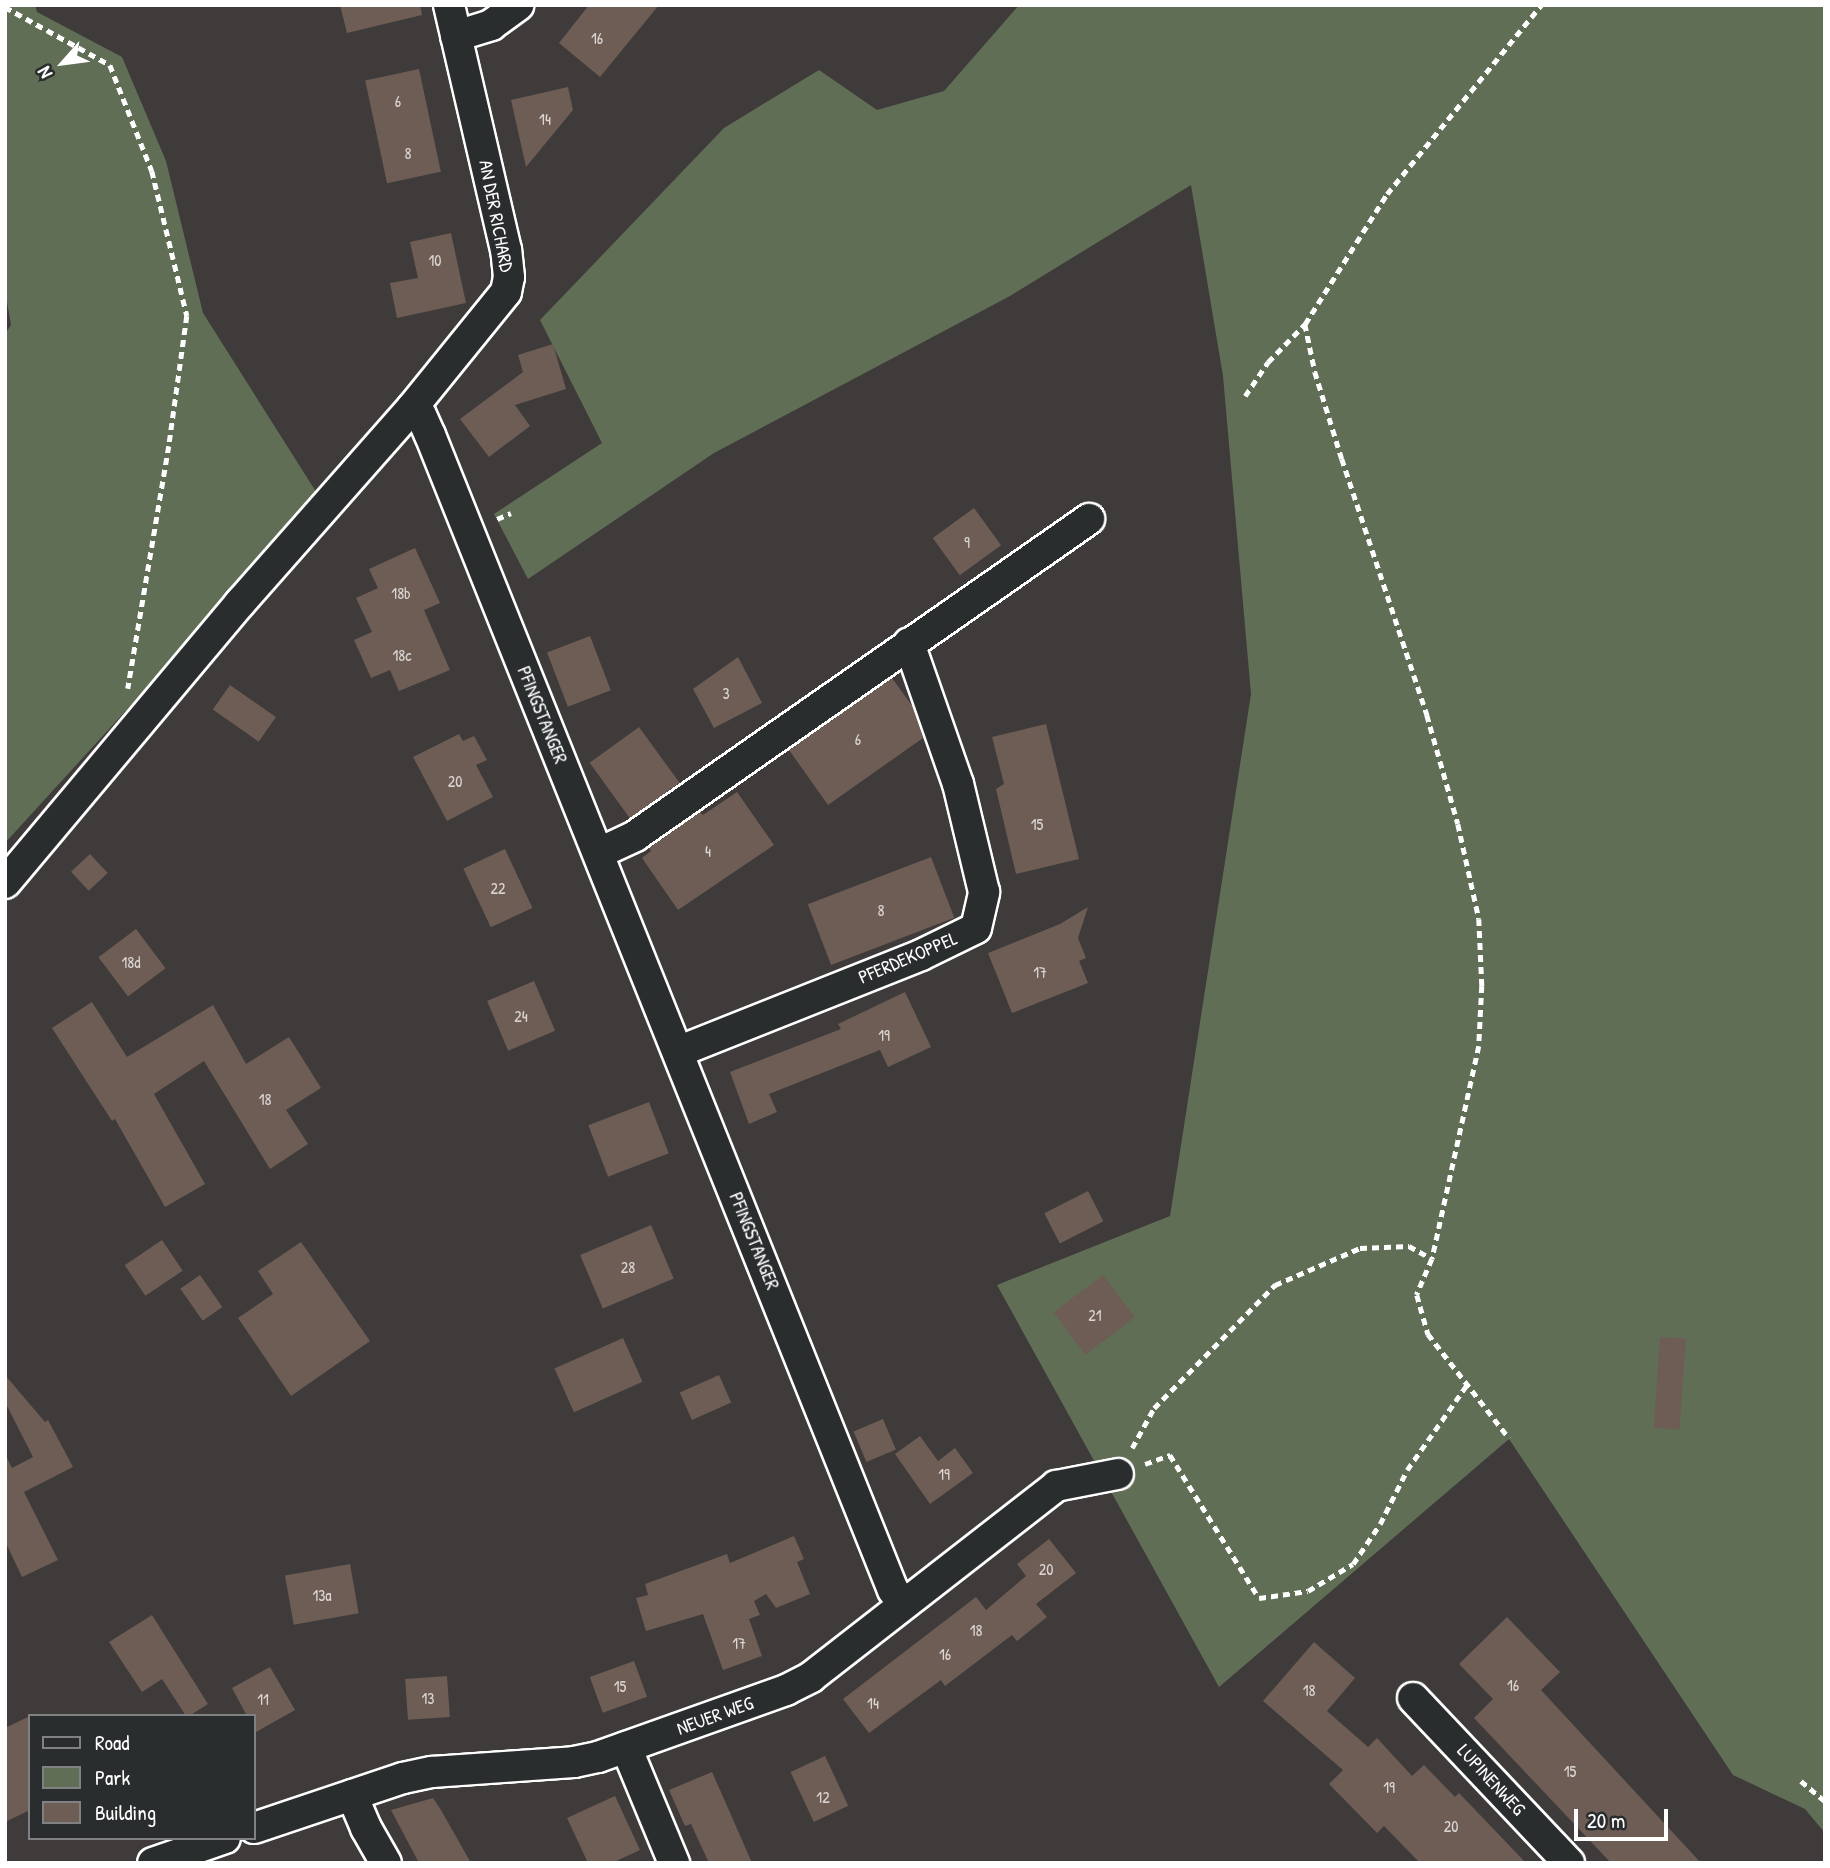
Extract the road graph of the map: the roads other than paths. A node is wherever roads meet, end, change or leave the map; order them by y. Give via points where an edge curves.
1 (449, 5) edge
2 (519, 5) edge
3 (456, 36) junction
4 (412, 408) junction
5 (1089, 519) dead end
6 (909, 643) junction
7 (599, 853) junction
8 (5, 883) edge
9 (680, 1051) junction
10 (1118, 1474) road end
11 (903, 1604) junction
12 (1413, 1698) dead end
13 (626, 1747) junction
14 (352, 1795) junction
15 (256, 1827) edge
16 (219, 1840) edge
17 (153, 1863) edge
18 (386, 1863) edge
19 (674, 1863) edge
20 (1569, 1863) edge

1 - 3 street, AN DER RICHARD
2 - 3 street via 491,25
3 - 4 street, AN DER RICHARD via 509,277 497,306
4 - 7 street, PFINGSTANGER via 421,415 430,435
4 - 8 street via 240,603
5 - 6 street
6 - 7 street via 635,836
6 - 9 street, PFERDEKOPPEL via 958,784 984,892 976,928 921,955
7 - 9 street, PFINGSTANGER
9 - 11 street, PFINGSTANGER via 893,1590
10 - 11 street, NEUER WEG via 1056,1486
11 - 13 street, NEUER WEG via 799,1684
12 - 20 street, LUPINENWEG
13 - 14 street, NEUER WEG via 574,1762 432,1772
13 - 19 street
14 - 15 street, NEUER WEG
14 - 18 street
16 - 17 street

